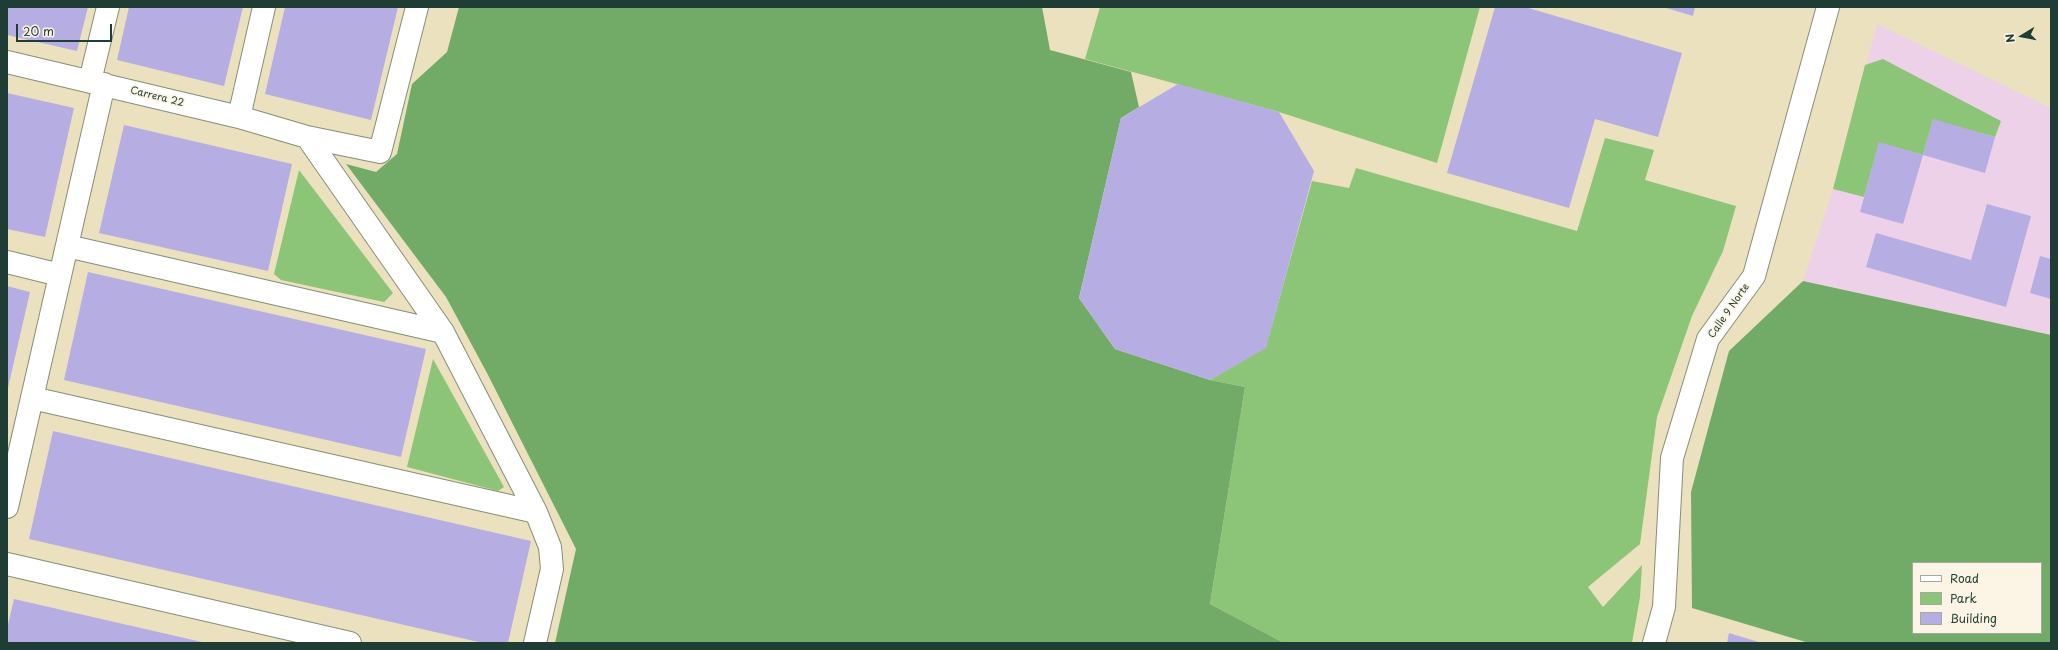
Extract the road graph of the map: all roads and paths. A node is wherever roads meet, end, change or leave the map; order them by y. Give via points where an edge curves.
1 (108, 7) edge
2 (264, 7) edge
3 (417, 7) edge
4 (1828, 7) edge
5 (7, 62) edge
6 (97, 82) junction
7 (239, 117) junction
8 (307, 137) junction
9 (67, 246) junction
10 (7, 262) edge
11 (60, 274) junction
12 (443, 332) junction
13 (32, 398) junction
14 (7, 507) edge
15 (536, 512) junction
16 (7, 564) edge
17 (350, 643) edge
18 (535, 643) edge
19 (1654, 643) edge

1 - 6 street
2 - 7 street
3 - 8 street, Carrera 22 via 380,152
4 - 19 street, Calle 9 Norte via 1754,276 1708,339 1672,458 1664,606
5 - 6 street, Carrera 22
6 - 7 street, Carrera 22
6 - 9 street
7 - 8 street, Carrera 22
8 - 12 street
9 - 11 street
9 - 12 street
10 - 11 street
11 - 13 street
12 - 15 street
13 - 14 street
13 - 15 street
15 - 18 street via 550,546 552,569
16 - 17 street

